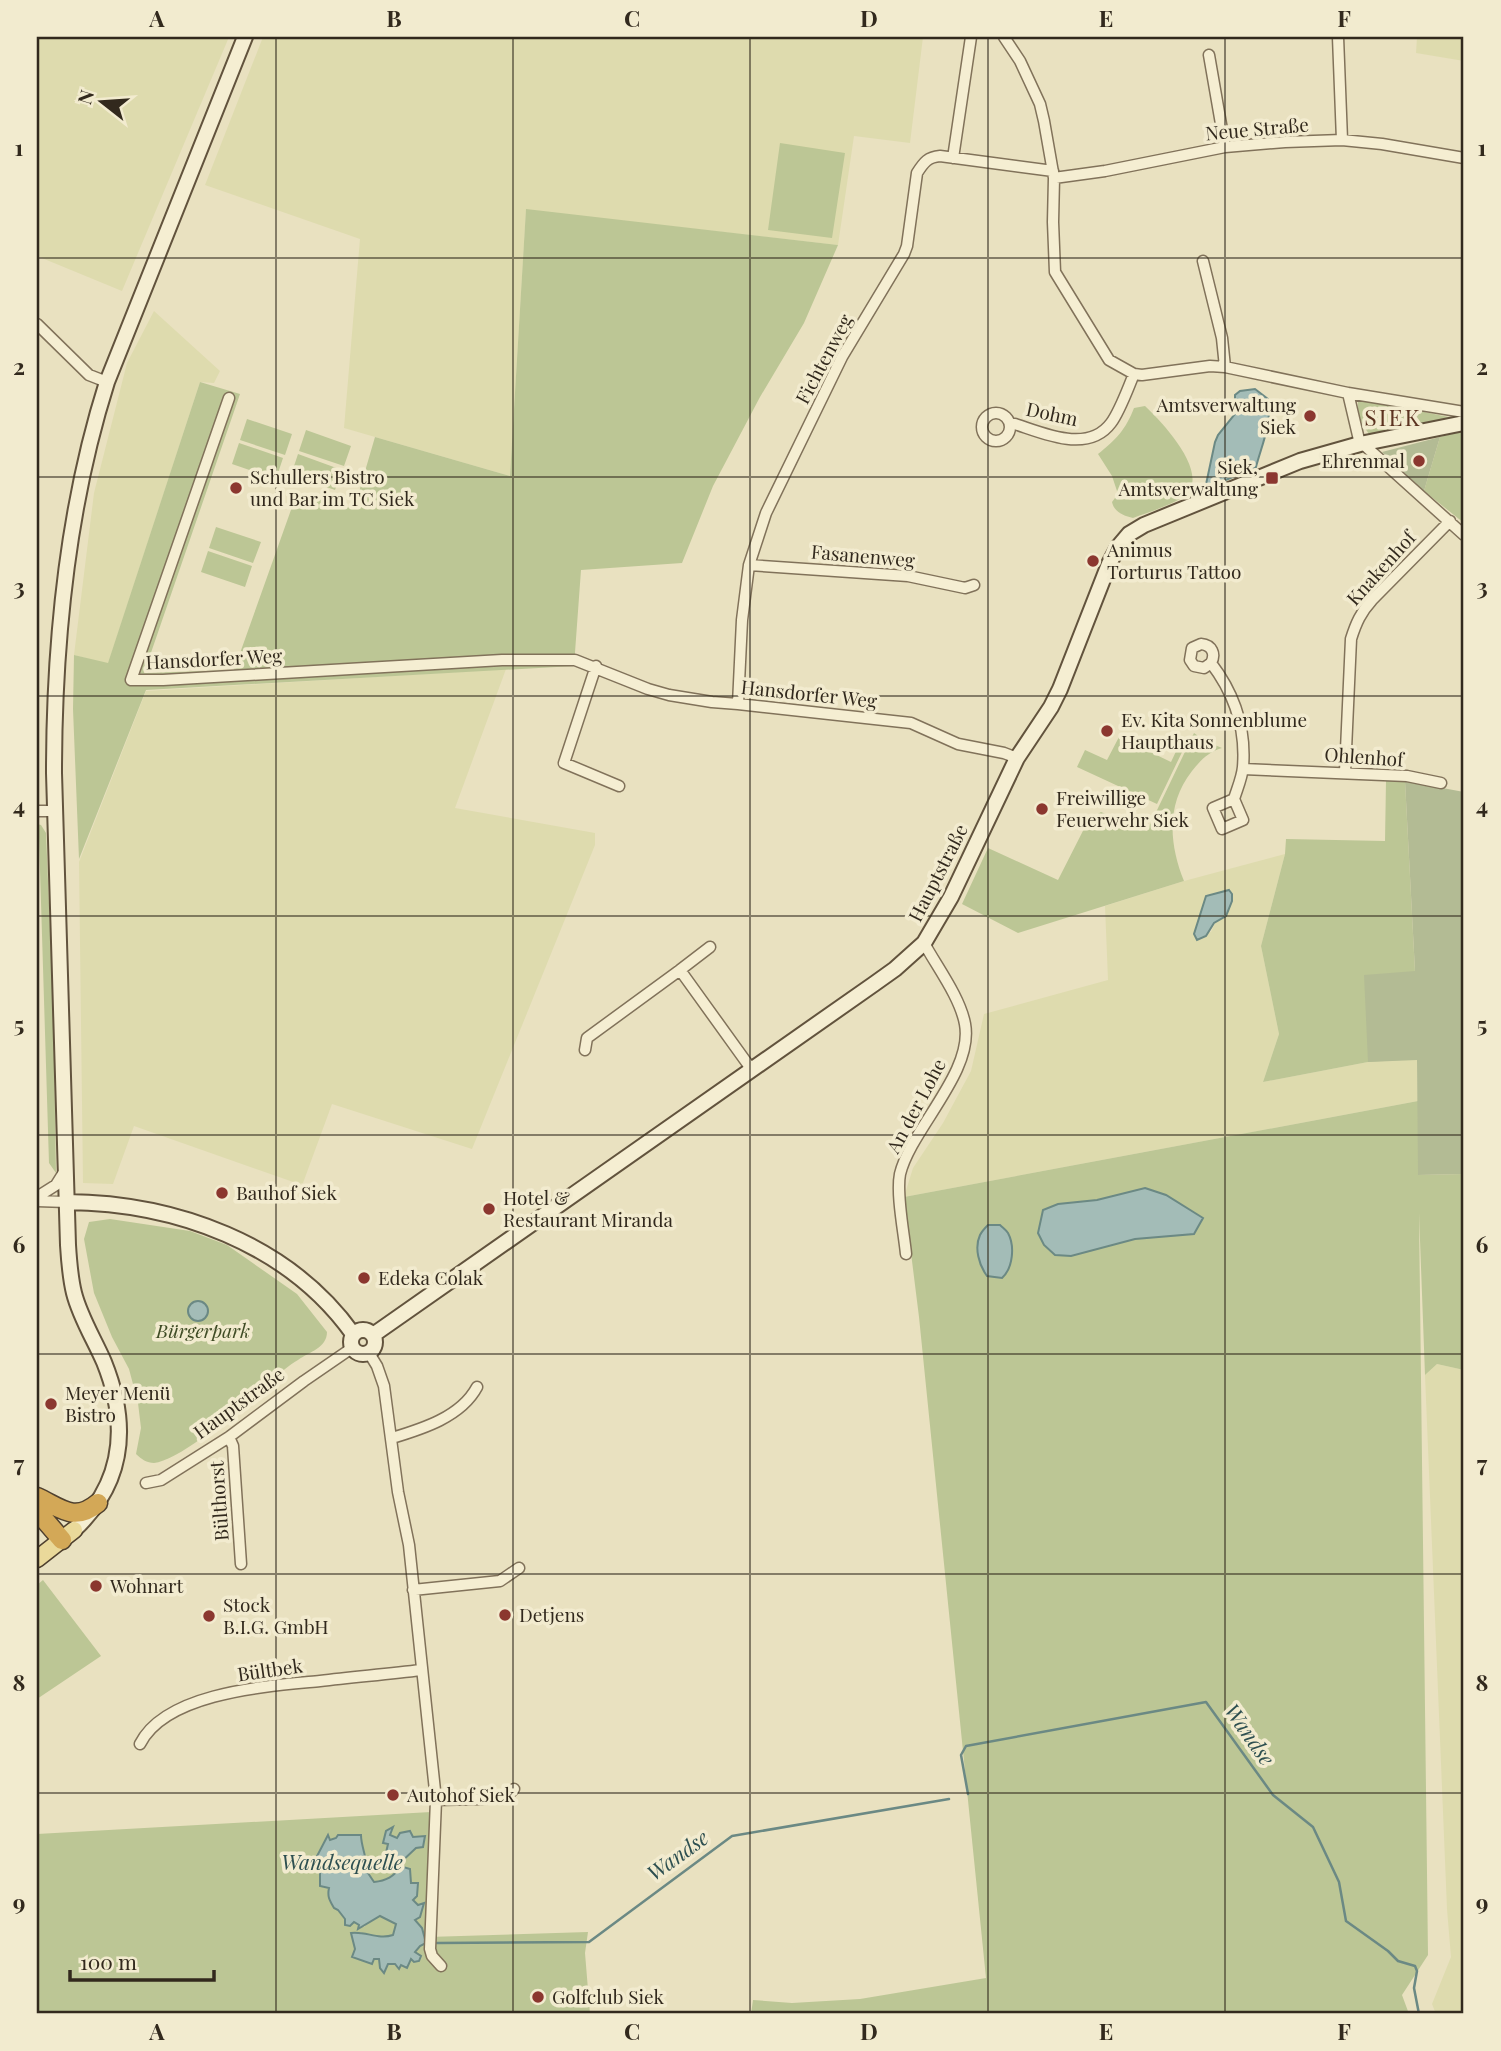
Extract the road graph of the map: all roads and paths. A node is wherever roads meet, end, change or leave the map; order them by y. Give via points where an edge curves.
1 (245, 37) edge
2 (971, 37) edge
3 (1004, 37) edge
4 (1338, 37) edge
5 (1209, 55) dead end
6 (1342, 140) junction
7 (1225, 147) junction
8 (953, 158) junction
9 (1464, 158) edge
10 (1054, 174) junction
11 (1203, 261) dead end
12 (37, 324) edge
13 (1225, 367) junction
14 (1133, 374) junction
15 (107, 382) junction
16 (1348, 393) junction
17 (229, 398) dead end
18 (1464, 412) edge
19 (1464, 423) edge
20 (1010, 425) dead end
21 (1361, 444) junction
22 (1450, 521) junction
23 (1464, 535) edge
24 (748, 565) junction
25 (974, 585) dead end
26 (1211, 663) dead end
27 (596, 666) junction
28 (738, 704) junction
29 (1017, 758) junction
30 (1243, 769) junction
31 (1345, 772) junction
32 (1441, 783) dead end
33 (619, 786) dead end
34 (1234, 799) dead end
35 (37, 811) edge
36 (55, 811) junction
37 (924, 943) junction
38 (710, 947) dead end
39 (680, 970) junction
40 (584, 1050) dead end
41 (752, 1070) junction
42 (66, 1168) junction
43 (37, 1199) edge
44 (67, 1202) junction
45 (906, 1255) dead end
46 (373, 1335) junction
47 (353, 1341) junction
48 (369, 1353) junction
49 (477, 1387) dead end
50 (229, 1437) junction
51 (392, 1438) junction
52 (146, 1483) dead end
53 (37, 1497) edge
54 (98, 1503) junction
55 (60, 1509) junction
56 (37, 1511) edge
57 (68, 1535) junction
58 (37, 1559) edge
59 (241, 1564) dead end
60 (519, 1568) dead end
61 (413, 1590) junction
62 (421, 1670) junction
63 (140, 1744) dead end
64 (514, 1789) dead end
65 (436, 1800) junction
66 (441, 1966) dead end

1 - 15 street
2 - 8 street
3 - 10 street via 1040,104
4 - 6 street
5 - 7 street
6 - 7 street, Neue Straße
6 - 9 street, Neue Straße
7 - 10 street, Neue Straße via 1105,171
8 - 10 street, Fichtenweg
8 - 24 street, Fichtenweg via 932,157 923,162 904,254 842,357 766,513
10 - 14 street via 1055,272 1109,360
11 - 13 street
12 - 15 street via 89,375
13 - 14 street
13 - 16 street
14 - 20 street, Dohm via 1111,424 1094,436 1076,440
15 - 36 street via 94,423 67,561 58,635
16 - 18 street
16 - 21 street
17 - 27 street, Hansdorfer Weg via 131,680 502,660 575,660
19 - 21 street, Hauptstraße
21 - 22 street
21 - 29 street, Hauptstraße via 1300,461 1158,517 1129,534 1109,564 1060,690
22 - 23 street
22 - 31 street, Knakenhof via 1371,600 1356,623 1351,639
24 - 25 street, Fasanenweg via 908,576 965,588
24 - 28 street, Fichtenweg
26 - 30 street via 1222,677 1239,719
27 - 28 street, Hansdorfer Weg via 670,695
27 - 33 street via 564,763
28 - 29 street, Hansdorfer Weg via 911,723 958,744
29 - 37 street, Hauptstraße
30 - 31 street, Ohlenhof
30 - 34 street
31 - 32 street, Ohlenhof
35 - 36 street
36 - 42 street
37 - 41 street, Hauptstraße via 895,969
37 - 45 street, An der Lohe via 958,1002 966,1027 959,1063 900,1175
38 - 39 street
39 - 40 street via 587,1038
39 - 41 street
41 - 46 street, Hauptstraße
42 - 43 street via 56,1185
42 - 44 street
43 - 44 street
44 - 47 street via 156,1211 222,1231 291,1272 325,1300
44 - 54 street via 74,1293 113,1388 118,1417 113,1472
46 - 47 street via 358,1330
46 - 48 street via 374,1347
47 - 48 street via 362,1354
47 - 50 street, Hauptstraße
48 - 51 street via 384,1386
49 - 51 street via 472,1397 443,1419
50 - 52 street, Hauptstraße via 162,1480
50 - 59 street, Bülthorst
51 - 61 street
53 - 55 highway
54 - 55 highway via 81,1514
54 - 57 street
55 - 57 highway via 68,1517
56 - 57 highway
57 - 58 main road
60 - 61 street via 500,1581
61 - 62 street
62 - 63 street, Bültbek via 253,1688 201,1700 146,1731
62 - 65 street
64 - 65 street via 506,1797
65 - 66 street via 430,1949

